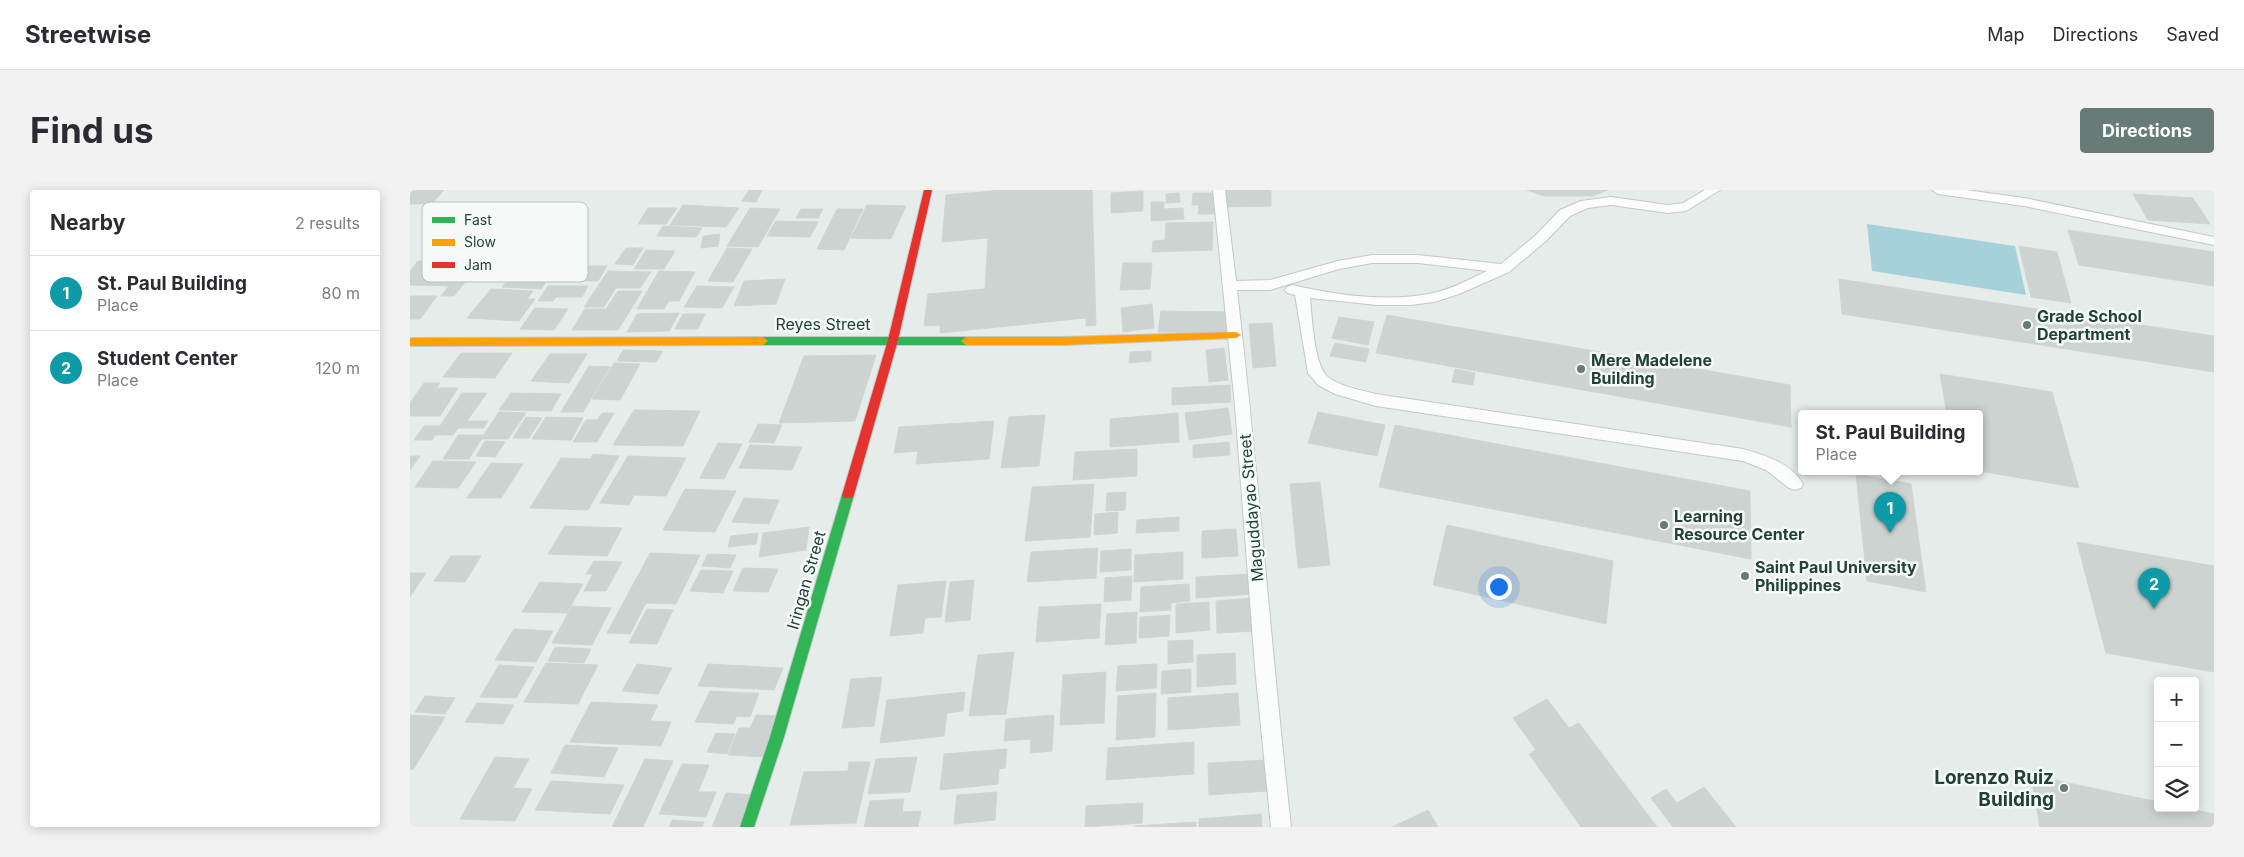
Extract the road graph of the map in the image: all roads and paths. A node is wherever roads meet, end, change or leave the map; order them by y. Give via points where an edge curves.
1 (928, 190) edge
2 (1219, 190) edge
3 (1714, 190) edge
4 (1938, 190) edge
5 (2214, 241) edge
6 (1504, 269) junction
7 (1270, 285) junction
8 (1230, 286) junction
9 (1302, 293) junction
10 (1236, 336) junction
11 (893, 340) junction
12 (410, 342) edge
13 (1795, 484) dead end
14 (747, 827) edge
15 (1281, 827) edge

1 - 11 street, Iringan Street
2 - 8 lane, Maguddayao Street
3 - 6 lane via 1686,207 1668,209 1611,202 1585,204 1565,213
4 - 5 lane via 2024,202
6 - 7 lane via 1418,259 1372,259 1338,265
6 - 9 lane via 1426,299 1368,299
7 - 8 lane
7 - 9 lane
8 - 10 lane, Maguddayao Street
9 - 13 lane via 1313,369 1323,381 1340,390 1376,400 1743,455 1766,461
10 - 11 street, Reyes Street via 1064,341
10 - 15 lane, Maguddayao Street
11 - 12 street, Reyes Street
11 - 14 street, Iringan Street via 777,737

